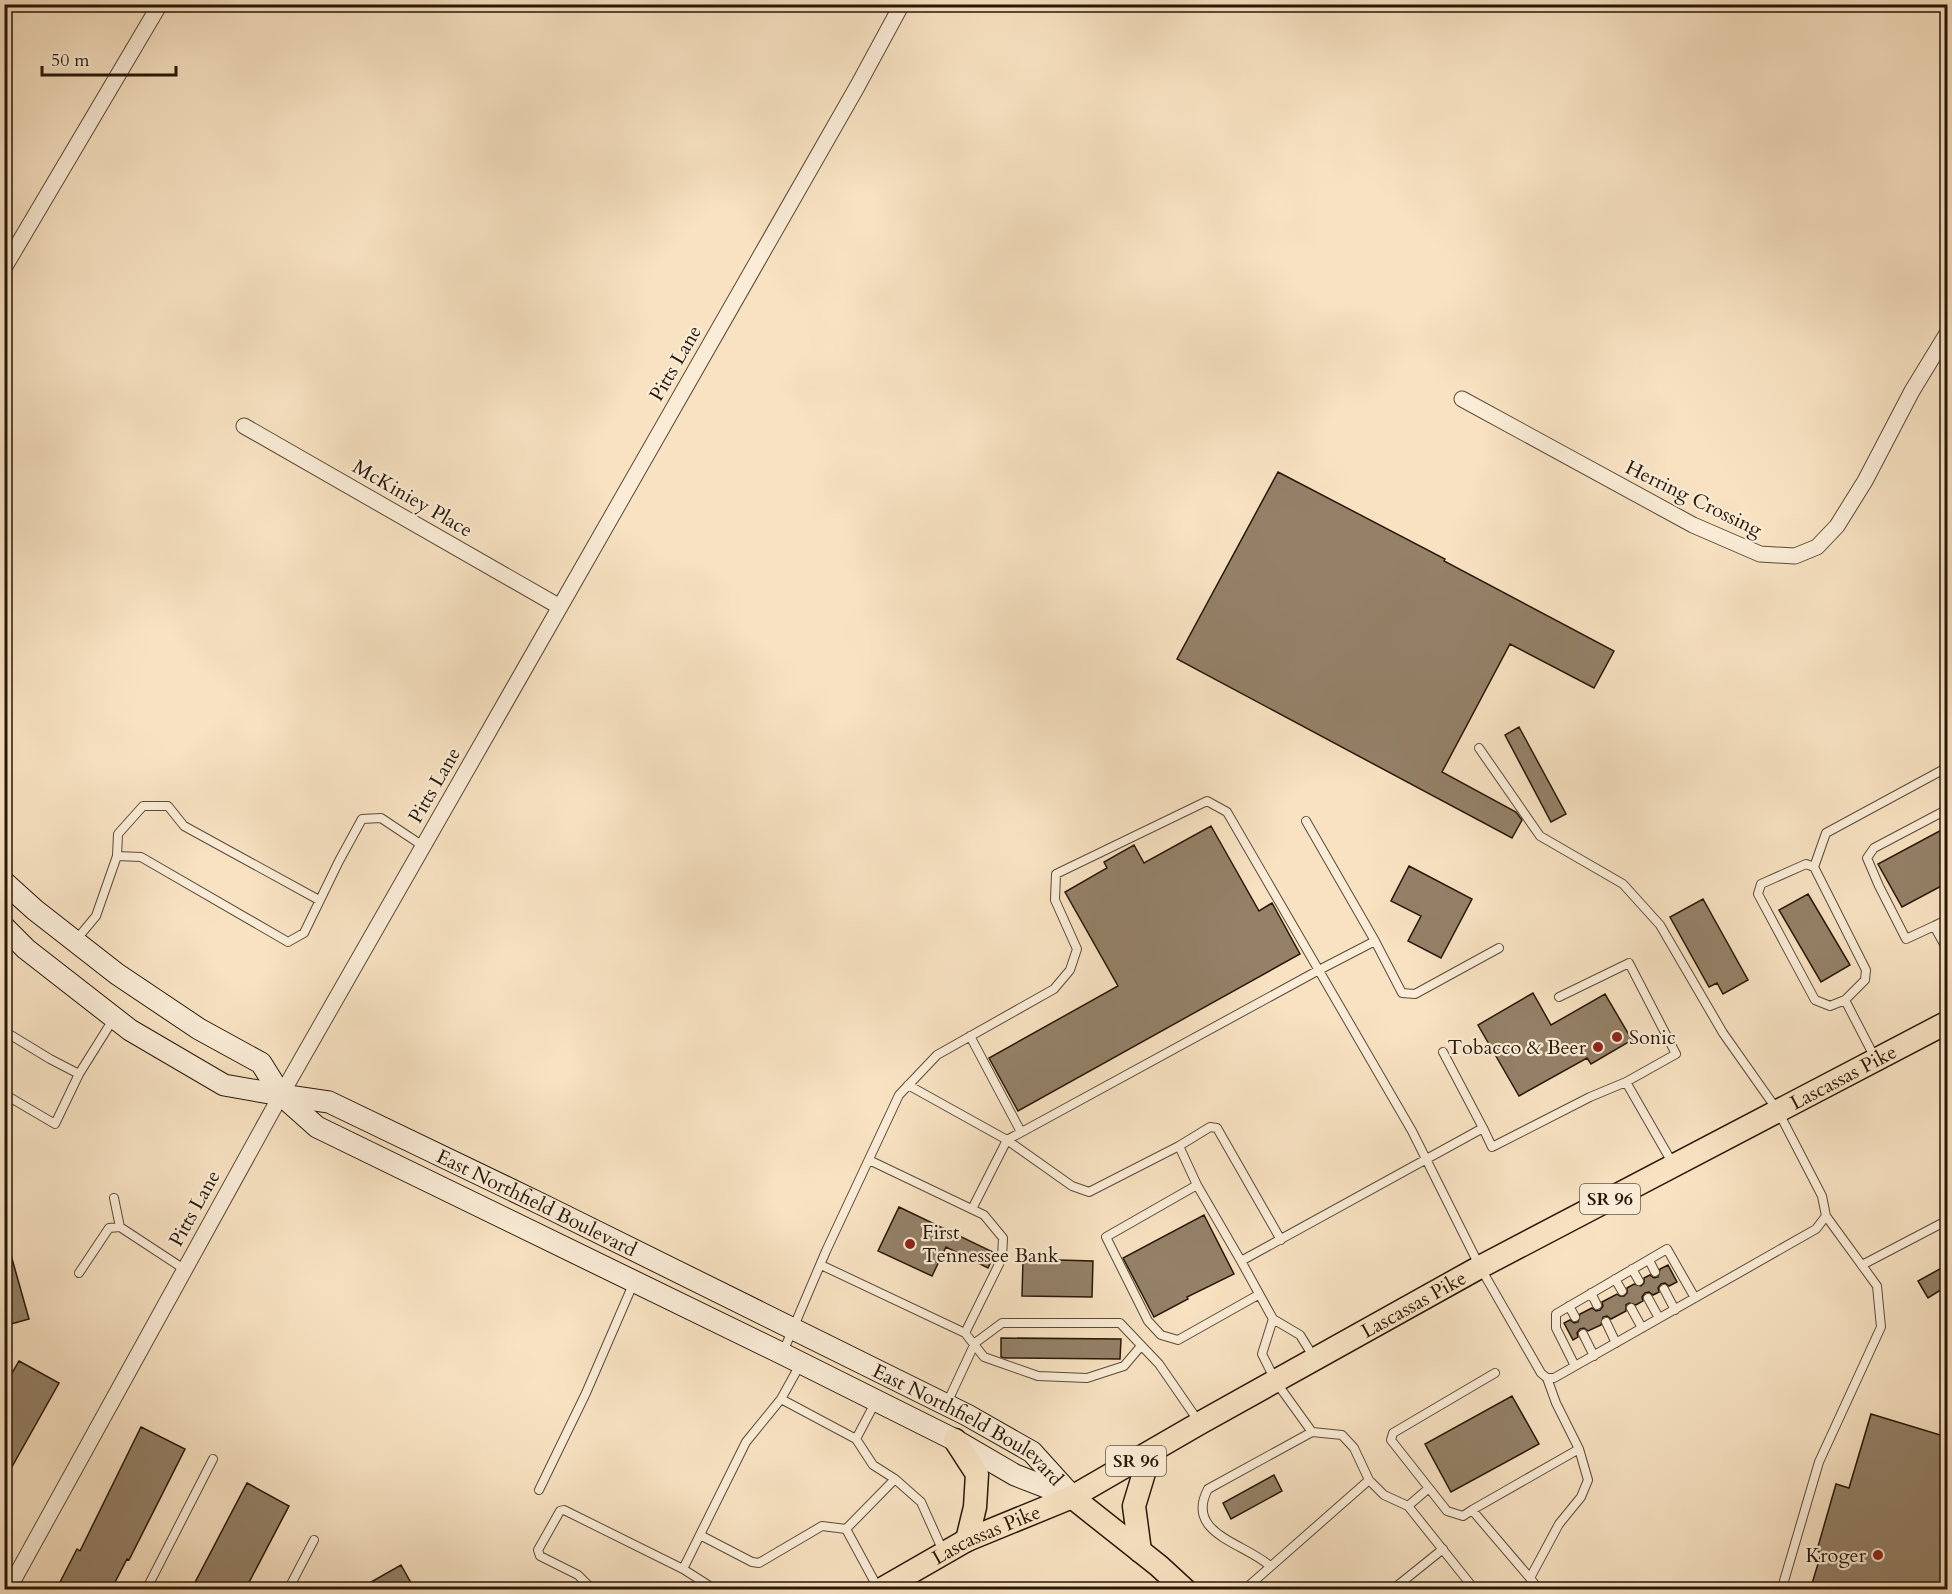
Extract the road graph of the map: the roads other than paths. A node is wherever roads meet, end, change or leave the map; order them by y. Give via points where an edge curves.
1 (160, 4) edge
2 (902, 4) edge
3 (4, 268) edge
4 (1947, 332) edge
5 (1462, 399) dead end
6 (244, 426) dead end
7 (560, 607) junction
8 (1479, 748) dead end
9 (1947, 767) edge
10 (1947, 809) edge
11 (1306, 821) dead end
12 (423, 846) junction
13 (117, 856) junction
14 (1814, 867) junction
15 (4, 882) edge
16 (320, 900) junction
17 (1947, 919) edge
18 (1934, 926) junction
19 (4, 927) edge
20 (75, 941) junction
21 (1375, 941) junction
22 (1499, 948) dead end
23 (1947, 951) edge
24 (1318, 970) junction
25 (1559, 997) dead end
26 (1845, 1000) junction
27 (114, 1018) junction
28 (1947, 1022) edge
29 (4, 1031) edge
30 (970, 1036) junction
31 (1443, 1052) dead end
32 (1876, 1059) junction
33 (79, 1074) junction
34 (1626, 1082) junction
35 (908, 1085) junction
36 (4, 1094) edge
37 (281, 1095) junction
38 (1778, 1111) junction
39 (1483, 1128) junction
40 (1021, 1132) junction
41 (1007, 1140) junction
42 (1179, 1146) junction
43 (1426, 1159) junction
44 (869, 1160) junction
45 (1674, 1165) junction
46 (1197, 1185) junction
47 (114, 1198) dead end
48 (541, 1204) junction
49 (972, 1209) junction
50 (1826, 1216) junction
51 (1947, 1220) edge
52 (120, 1227) junction
53 (529, 1229) junction
54 (1281, 1240) junction
55 (1649, 1260) junction
56 (1241, 1261) junction
57 (821, 1264) junction
58 (1862, 1265) junction
59 (1480, 1267) junction
60 (184, 1269) junction
61 (1632, 1269) junction
62 (1656, 1272) dead end
63 (79, 1273) dead end
64 (1615, 1279) junction
65 (635, 1281) junction
66 (1639, 1281) dead end
67 (1664, 1289) dead end
68 (1622, 1291) dead end
69 (1591, 1293) junction
70 (1258, 1295) junction
71 (1648, 1298) dead end
72 (1695, 1298) junction
73 (1597, 1305) dead end
74 (1569, 1306) junction
75 (1631, 1308) dead end
76 (1675, 1310) junction
77 (1575, 1317) dead end
78 (1659, 1318) junction
79 (1273, 1319) junction
80 (1606, 1322) dead end
81 (1642, 1328) junction
82 (793, 1329) junction
83 (965, 1333) junction
84 (1583, 1334) dead end
85 (975, 1343) junction
86 (1616, 1343) junction
87 (1141, 1346) junction
88 (1594, 1356) junction
89 (792, 1358) junction
90 (1315, 1360) junction
91 (1575, 1366) junction
92 (1495, 1374) dead end
93 (1547, 1378) junction
94 (1276, 1382) junction
95 (782, 1400) junction
96 (876, 1401) junction
97 (946, 1404) junction
98 (1200, 1423) junction
99 (1312, 1432) junction
100 (856, 1439) junction
101 (955, 1440) junction
102 (1579, 1449) junction
103 (1150, 1453) junction
104 (213, 1459) dead end
105 (895, 1479) junction
106 (1369, 1480) junction
107 (1429, 1488) junction
108 (539, 1490) dead end
109 (1072, 1497) junction
110 (1408, 1506) junction
111 (1472, 1510) junction
112 (846, 1529) junction
113 (700, 1535) junction
114 (314, 1540) dead end
115 (967, 1540) junction
116 (1443, 1549) junction
117 (1140, 1551) junction
118 (944, 1553) junction
119 (1270, 1566) junction
120 (683, 1569) junction
121 (1530, 1578) junction
122 (8, 1590) edge
123 (146, 1590) edge
124 (288, 1590) edge
125 (593, 1590) edge
126 (716, 1590) edge
127 (880, 1590) edge
128 (1185, 1590) edge
129 (1244, 1590) edge
130 (1392, 1590) edge
131 (1475, 1590) edge
132 (1539, 1590) edge
133 (1784, 1590) edge

1 - 3 street
2 - 7 street, Pitts Lane
4 - 5 street, Herring Crossing via 1837,526 1817,547 1795,556 1760,554 1693,525
6 - 7 street, McKiniey Place
7 - 12 street, Pitts Lane
8 - 38 lane via 1540,836 1623,884 1660,925 1723,1033
9 - 14 lane via 1826,833
10 - 18 lane via 1874,848 1867,858 1906,939
11 - 21 lane
12 - 16 lane via 381,818 362,819
12 - 37 street, Pitts Lane
13 - 16 lane via 141,857 288,942 304,933
13 - 16 lane via 118,834 143,806 168,806 184,826
13 - 20 lane via 96,916
14 - 26 lane via 1866,970 1865,980
14 - 26 lane via 1806,864 1761,884 1758,894 1815,1000 1830,1006
15 - 20 main road, East Northfield Boulevard
17 - 18 lane
18 - 23 lane
19 - 27 main road, East Northfield Boulevard
20 - 37 main road, East Northfield Boulevard via 199,1029 261,1063
21 - 22 lane via 1402,993 1415,994
21 - 24 lane
24 - 30 lane via 1227,812 1207,801 1056,874 1055,900 1077,949 1070,970 1054,989
24 - 40 lane
24 - 43 lane
25 - 34 lane via 1629,963 1676,1054
26 - 32 lane
27 - 33 lane
27 - 37 main road, East Northfield Boulevard via 224,1084
28 - 32 main road, Lascassas Pike / SR 96
29 - 33 lane
30 - 35 lane via 937,1055
30 - 40 lane
31 - 39 lane
32 - 38 main road, Lascassas Pike / SR 96
33 - 36 lane via 56,1124
34 - 39 lane via 1492,1147
34 - 45 lane
35 - 41 lane
35 - 44 lane via 899,1095
37 - 48 main road, East Northfield Boulevard via 328,1101
37 - 53 main road, East Northfield Boulevard via 317,1127
37 - 60 street, Pitts Lane
38 - 45 main road, Lascassas Pike / SR 96
38 - 50 lane via 1822,1196
39 - 43 lane
40 - 41 lane
41 - 42 lane via 1072,1186 1089,1192
41 - 49 lane
42 - 46 lane
42 - 54 lane via 1210,1127 1217,1128
43 - 54 lane
43 - 59 lane
44 - 49 lane
44 - 57 lane
45 - 59 main road, Lascassas Pike / SR 96
46 - 56 lane
46 - 70 lane via 1106,1237 1148,1321 1161,1335 1178,1340
47 - 52 lane
48 - 53 main road
48 - 82 main road, East Northfield Boulevard
49 - 83 lane via 984,1215 1003,1238 1002,1258
50 - 58 lane
50 - 72 lane via 1816,1229
51 - 58 lane
52 - 60 lane
52 - 63 lane via 109,1228
53 - 65 main road, East Northfield Boulevard
54 - 56 lane
55 - 61 lane
55 - 62 lane
55 - 72 lane via 1667,1249
56 - 70 lane
57 - 82 lane
57 - 83 lane
58 - 133 lane via 1877,1286 1881,1327 1819,1462
59 - 90 main road, Lascassas Pike / SR 96
59 - 93 lane
60 - 122 street, Pitts Lane
61 - 64 lane
61 - 66 lane
64 - 68 lane
64 - 69 lane
65 - 89 main road, East Northfield Boulevard
65 - 108 lane
67 - 76 lane
69 - 73 lane
69 - 74 lane
70 - 79 lane
71 - 78 lane
72 - 76 lane
74 - 77 lane
74 - 91 lane via 1556,1314 1556,1328
75 - 81 lane
76 - 78 lane
78 - 81 lane
79 - 90 lane via 1300,1335
79 - 94 lane via 1262,1354
80 - 86 lane
81 - 86 lane
82 - 89 lane
82 - 97 main road, East Northfield Boulevard
83 - 85 lane
84 - 88 lane
85 - 87 lane via 1002,1323 1120,1323
85 - 87 lane via 984,1358 1038,1376 1087,1378 1124,1366
85 - 97 lane
86 - 88 lane
87 - 98 lane via 1159,1364
88 - 91 lane
89 - 95 lane
89 - 96 main road, East Northfield Boulevard
90 - 94 main road, Lascassas Pike / SR 96
91 - 93 lane
92 - 107 lane via 1393,1433 1391,1440
93 - 102 lane
94 - 98 main road, Lascassas Pike / SR 96
94 - 99 lane
95 - 100 lane
95 - 113 lane via 746,1442
96 - 100 lane
96 - 101 main road, East Northfield Boulevard
97 - 109 main road, East Northfield Boulevard via 1032,1452
98 - 103 main road, Lascassas Pike / SR 96
99 - 106 lane via 1342,1436 1354,1448
99 - 119 lane via 1208,1489 1203,1499 1203,1515 1209,1527
100 - 105 lane via 873,1466
101 - 109 main road, East Northfield Boulevard via 1015,1475
101 - 115 main road via 977,1474
102 - 111 lane
102 - 121 lane via 1588,1480
103 - 109 main road, Lascassas Pike / SR 96
103 - 117 main road via 1134,1506
104 - 123 lane
105 - 112 lane
105 - 118 lane via 921,1502
106 - 110 lane via 1384,1495
106 - 119 lane
107 - 110 lane
107 - 111 lane via 1447,1511 1463,1516
109 - 115 main road, Lascassas Pike / SR 96
109 - 117 main road
110 - 116 lane
111 - 121 lane
112 - 113 lane via 822,1526 759,1563
112 - 127 lane
113 - 120 lane
114 - 124 lane
115 - 118 main road, Lascassas Pike / SR 96
116 - 130 lane
116 - 131 lane
117 - 128 main road
118 - 127 main road, Lascassas Pike / SR 96
119 - 129 lane
120 - 125 lane via 560,1511 538,1550 540,1556 578,1575
120 - 126 lane
121 - 132 lane

